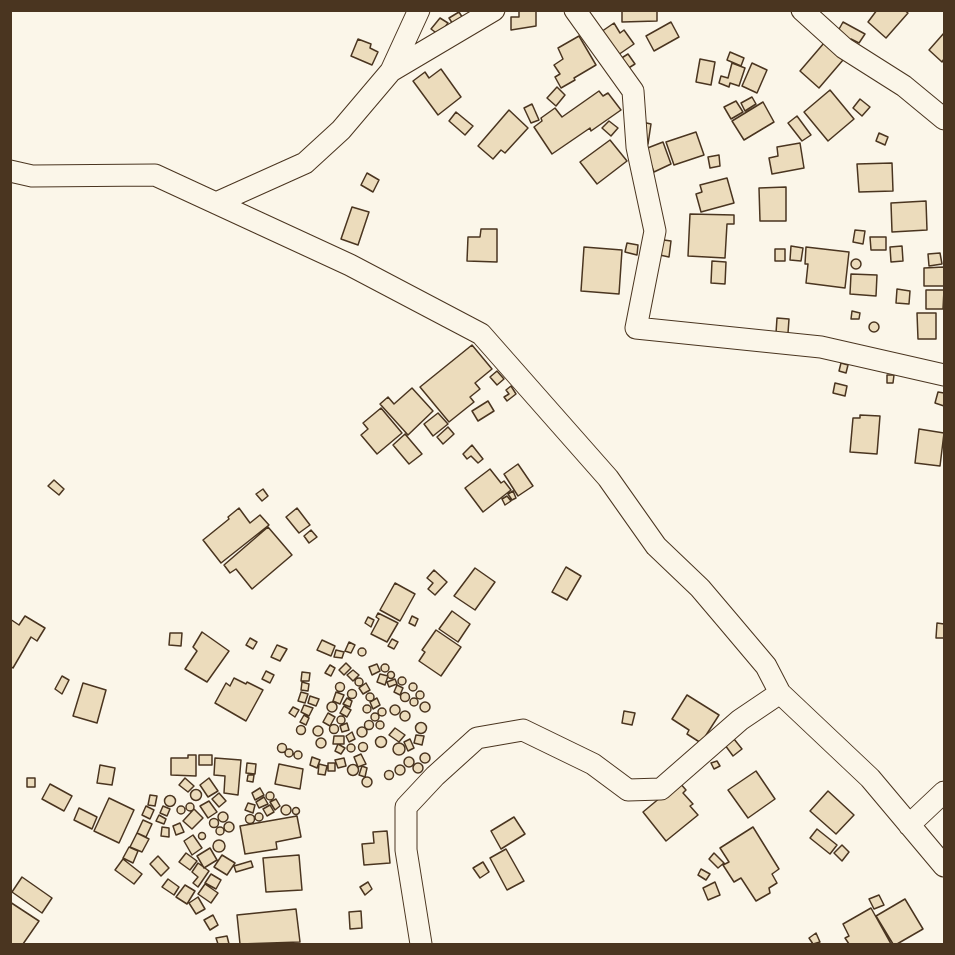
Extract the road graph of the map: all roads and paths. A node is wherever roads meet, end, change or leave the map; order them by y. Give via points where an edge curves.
1 (419, 10) edge
2 (495, 10) edge
3 (575, 10) edge
4 (802, 10) edge
5 (391, 71) junction
6 (945, 119) edge
7 (10, 171) edge
8 (216, 203) junction
9 (945, 375) edge
10 (780, 693) junction
11 (945, 792) edge
12 (909, 825) junction
13 (945, 866) edge
14 (421, 945) edge

1 - 5 street
2 - 5 street
3 - 9 street via 633,90 637,147 655,231 636,328 821,347
4 - 6 street via 844,48 904,86
5 - 8 street via 341,130 305,164
7 - 8 street via 32,177 155,175
8 - 10 street via 350,265 481,334 608,478 656,546 700,588 766,666
10 - 12 street via 870,778
10 - 14 street via 740,720 661,789 628,790 593,764 523,730 477,738 406,807 406,850
11 - 12 street
12 - 13 street

